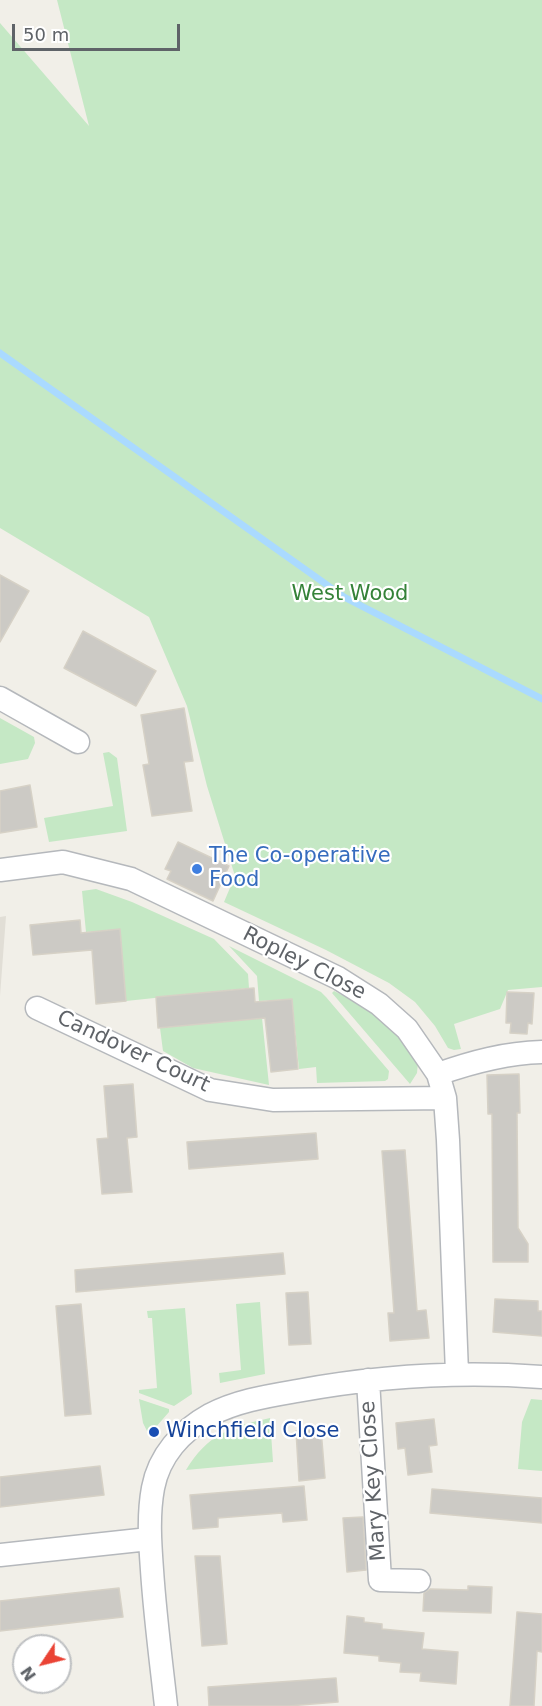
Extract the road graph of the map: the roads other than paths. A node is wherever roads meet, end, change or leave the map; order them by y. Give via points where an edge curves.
1 (0, 698) edge
2 (78, 742) dead end
3 (0, 870) edge
4 (37, 1008) dead end
5 (542, 1052) edge
6 (438, 1074) junction
7 (445, 1098) junction
8 (457, 1373) junction
9 (542, 1377) edge
10 (368, 1380) junction
11 (150, 1539) junction
12 (0, 1555) edge
13 (419, 1581) dead end
14 (166, 1706) edge

1 - 2 street
3 - 6 street, Ropley Close via 63,862 131,879 338,978 379,1004 408,1029
4 - 7 street, Candover Court via 210,1090 273,1100
5 - 6 street via 473,1061
6 - 7 street, Ropley Close
7 - 8 street, Ropley Close
8 - 9 street
8 - 10 street
10 - 11 street via 234,1405 210,1415 184,1433 167,1452 153,1488
10 - 13 street, Mary Key Close via 380,1580
11 - 12 street
11 - 14 street

